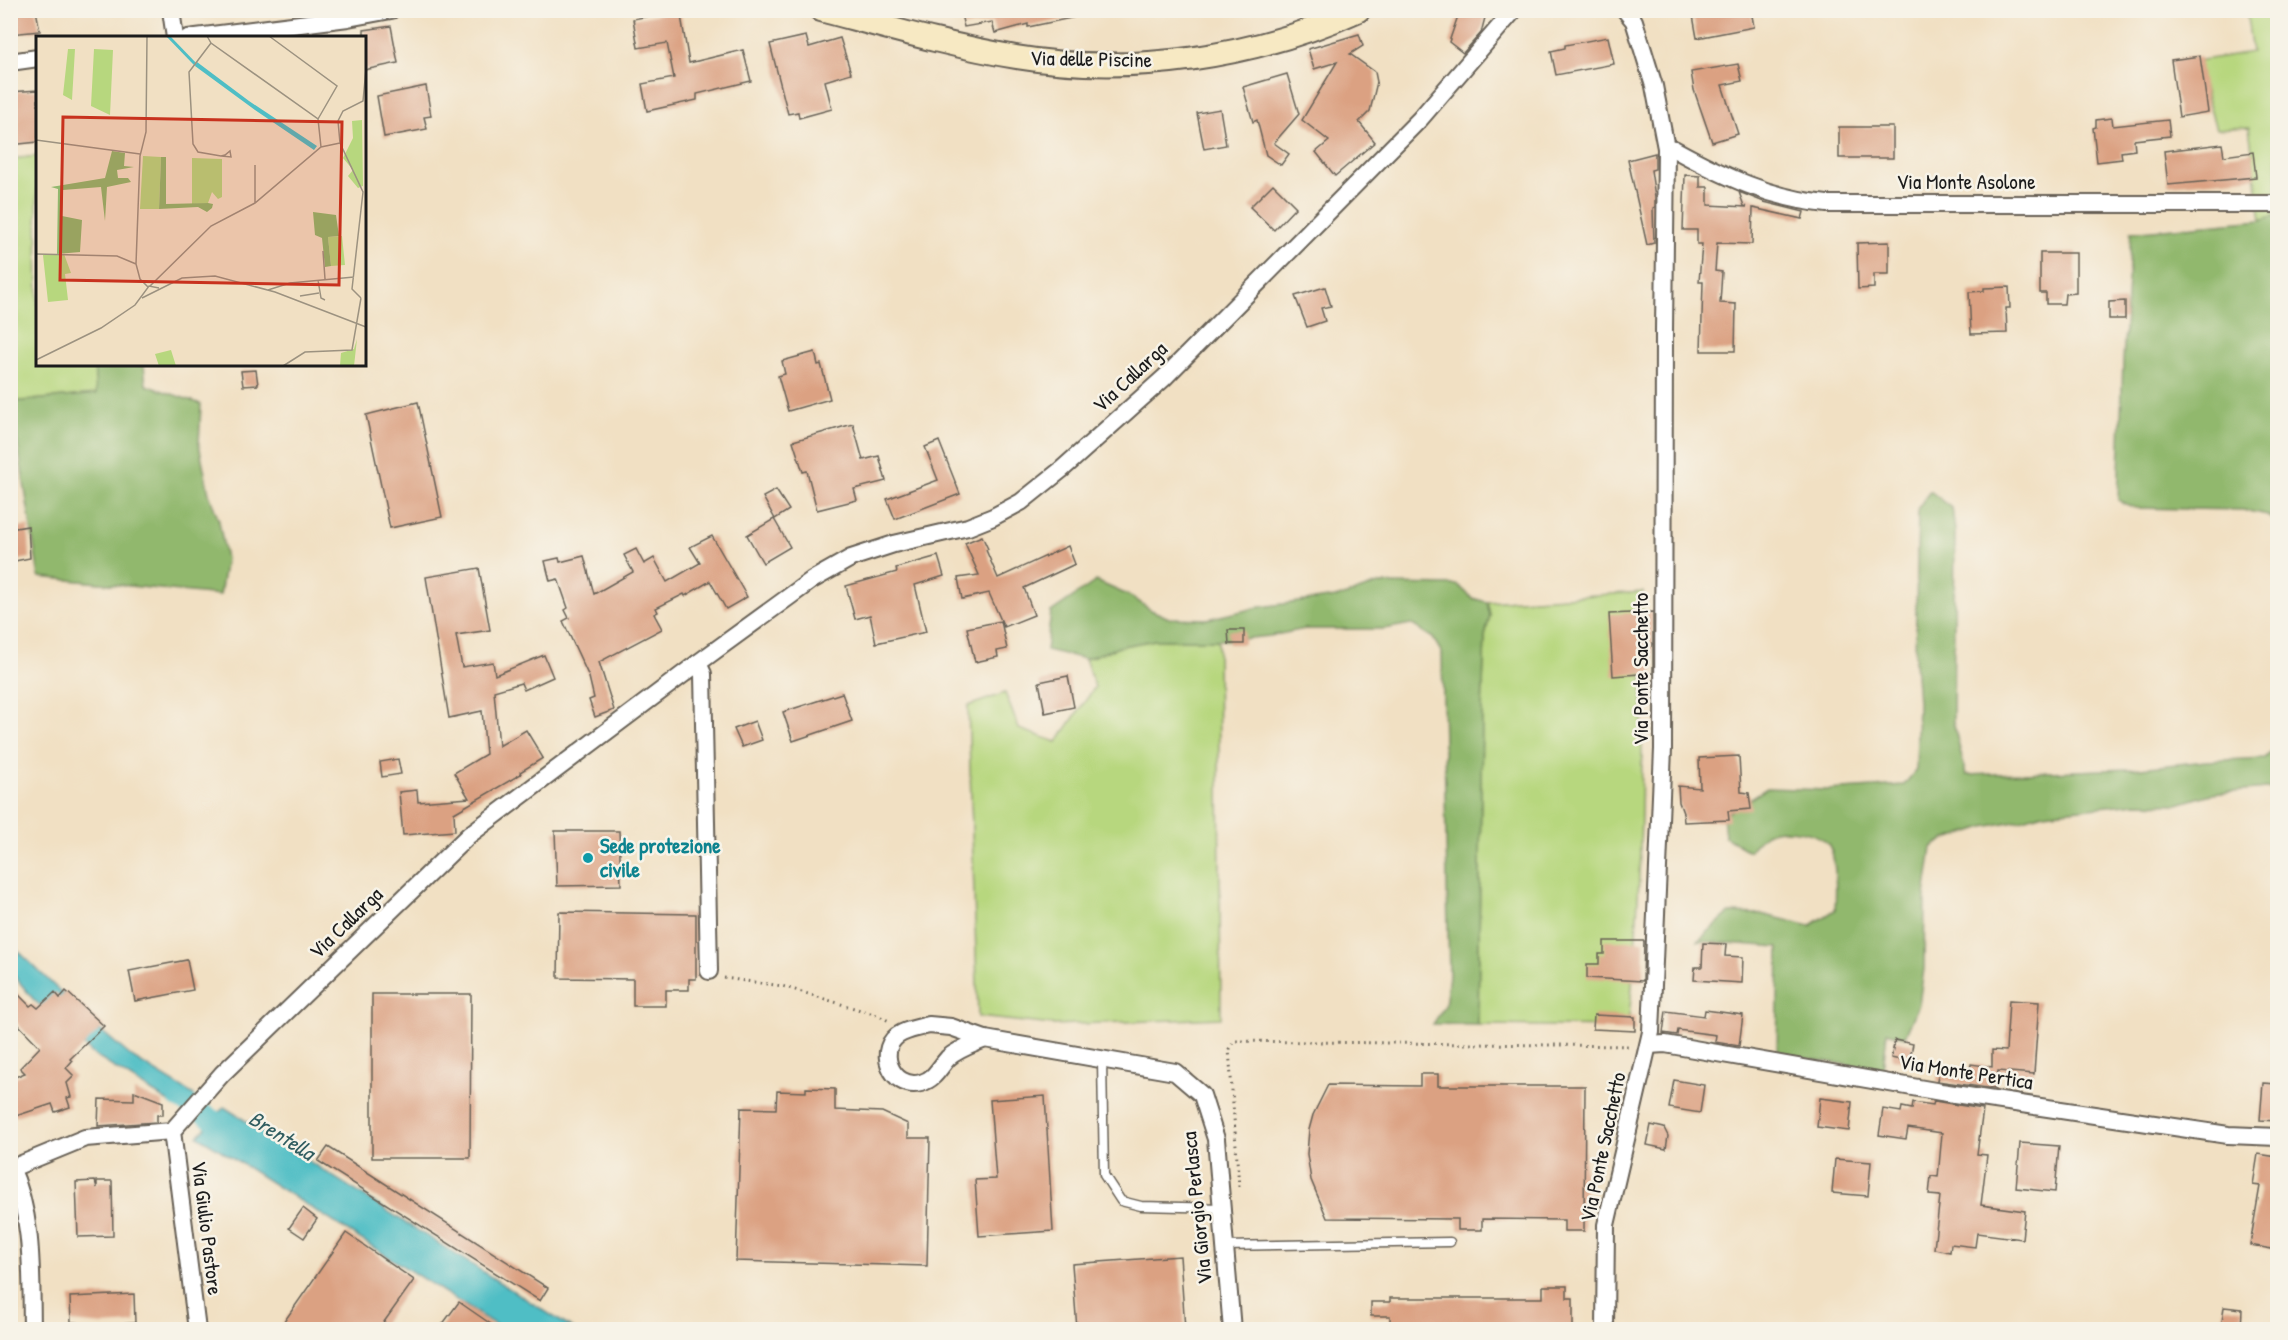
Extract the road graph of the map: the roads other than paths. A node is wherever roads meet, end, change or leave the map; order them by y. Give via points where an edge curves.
1 (171, 10) edge
2 (391, 10) edge
3 (821, 10) edge
4 (1359, 10) edge
5 (1514, 10) edge
6 (1626, 10) edge
7 (175, 36) edge
8 (204, 36) edge
9 (36, 58) edge
10 (10, 62) edge
11 (1666, 148) junction
12 (2277, 204) edge
13 (698, 663) junction
14 (709, 971) road end
15 (985, 1039) junction
16 (1649, 1045) junction
17 (1102, 1060) junction
18 (172, 1131) junction
19 (2277, 1137) edge
20 (11, 1167) edge
21 (1222, 1208) junction
22 (1450, 1242) dead end
23 (1225, 1246) junction
24 (32, 1329) edge
25 (197, 1329) edge
26 (1232, 1329) edge
27 (1605, 1329) edge

1 - 7 street
2 - 8 street
3 - 4 street, Via delle Piscine via 995,53 1100,64 1195,58 1240,49
5 - 13 street, Via Callarga via 1403,136 1164,378 1061,470 1021,502 993,517 851,558 812,580
6 - 11 street, Via Ponte Sacchetto via 1634,21 1654,86
9 - 10 street
11 - 12 street, Via Monte Asolone via 1738,182 1805,202
11 - 16 street, Via Ponte Sacchetto via 1663,749
13 - 14 street via 703,674
13 - 18 street, Via Callarga via 469,835 222,1074
15 - 15 street, Via Giorgio Perlasca via 958,1051 931,1079 915,1084 899,1079 889,1067 888,1051 896,1037 910,1030 930,1025 951,1027
15 - 17 street, Via Giorgio Perlasca
16 - 19 street, Via Monte Pertica via 1665,1044 1941,1092 2216,1133
16 - 27 street, Via Ponte Sacchetto via 1606,1225
17 - 21 street, Via Giorgio Perlasca via 1175,1072 1202,1095 1216,1139
17 - 21 lane via 1104,1175 1120,1201 1142,1206
18 - 20 street via 85,1138
18 - 25 street, Via Giulio Pastore
20 - 24 street via 27,1211
21 - 23 street, Via Giorgio Perlasca
22 - 23 lane
23 - 26 street, Via Giorgio Perlasca

